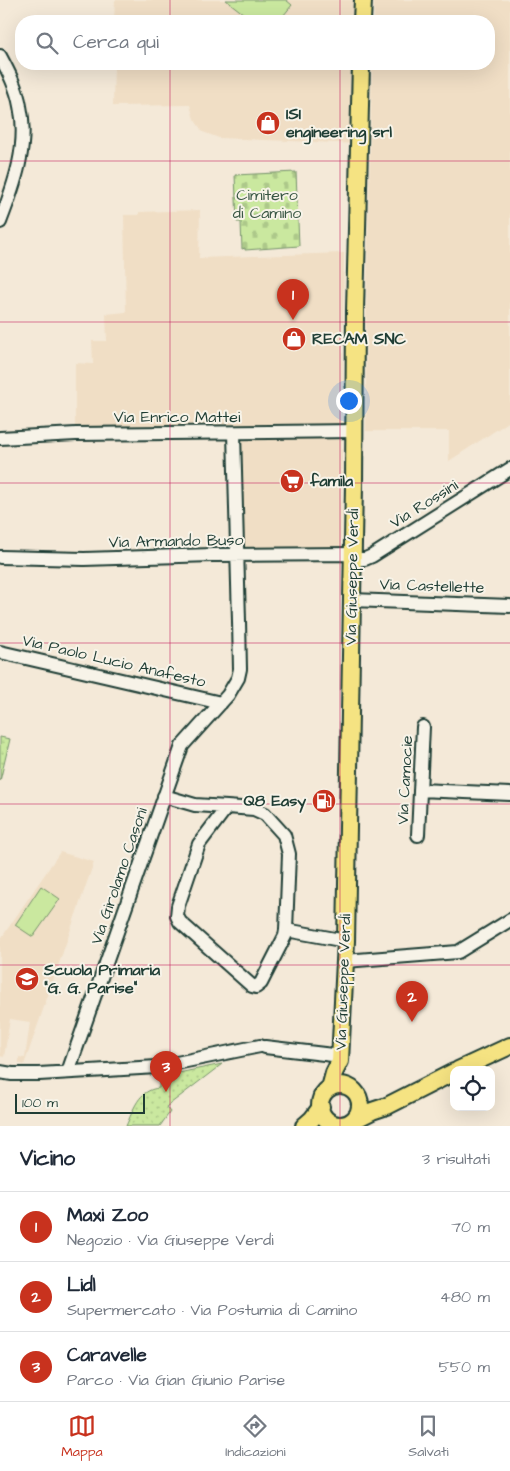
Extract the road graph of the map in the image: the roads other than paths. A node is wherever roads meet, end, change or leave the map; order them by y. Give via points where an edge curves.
1 (363, 0) edge
2 (362, 15) edge
3 (0, 56) edge
4 (362, 70) edge
5 (0, 222) edge
6 (354, 431) junction
7 (234, 433) junction
8 (0, 438) edge
9 (510, 469) edge
10 (237, 556) junction
11 (0, 557) edge
12 (353, 557) junction
13 (352, 600) junction
14 (510, 606) edge
15 (0, 652) edge
16 (221, 703) junction
17 (423, 727) dead end
18 (420, 790) junction
19 (510, 794) edge
20 (164, 796) junction
21 (227, 807) junction
22 (418, 835) dead end
23 (510, 920) edge
24 (286, 930) junction
25 (346, 941) junction
26 (345, 961) junction
27 (510, 1046) edge
28 (340, 1058) junction
29 (467, 1066) edge
30 (0, 1072) edge
31 (68, 1072) junction
32 (450, 1074) edge
33 (330, 1088) junction
34 (353, 1092) junction
35 (401, 1098) junction
36 (321, 1107) junction
37 (352, 1121) junction
38 (331, 1125) edge
39 (304, 1126) edge

1 - 2 main road
3 - 5 street via 20,105 23,127 16,177
4 - 6 main road, Via Giuseppe Verdi
6 - 7 street, Via Enrico Mattei
6 - 12 main road, Via Giuseppe Verdi
7 - 8 street, Via Enrico Mattei
7 - 10 street, Via Girolamo Casoni
9 - 12 street, Via Rossini via 372,556 365,559
10 - 11 street, Via Armando Buso via 84,560
10 - 12 street, Via Armando Buso
10 - 16 street, Via Girolamo Casoni via 240,669 235,686
12 - 13 main road, Via Giuseppe Verdi
13 - 14 street, Via Castellette
13 - 25 main road, Via Giuseppe Verdi
15 - 16 street, Via Paolo Lucio Anafesto
16 - 20 street, Via Girolamo Casoni via 182,746
17 - 18 street, Via Camocie
18 - 19 street
18 - 22 street, Via Camocie
20 - 21 street via 195,806
20 - 31 street, Via Girolamo Casoni
21 - 24 street via 254,809 265,814 284,835 289,854
21 - 24 street via 199,844 177,916 256,987 261,983
23 - 26 street via 458,952
24 - 25 street
25 - 26 main road, Via Giuseppe Verdi
26 - 28 main road, Via Giuseppe Verdi
27 - 29 main road
28 - 31 street via 263,1046 157,1067
28 - 33 main road, Via Giuseppe Verdi
28 - 34 main road, Via Giuseppe Verdi
30 - 31 street
32 - 35 main road
33 - 34 main road via 336,1086
33 - 36 main road via 323,1096
34 - 35 main road via 372,1099
34 - 37 main road via 360,1110
35 - 37 main road
36 - 38 main road
36 - 39 main road
37 - 38 main road

